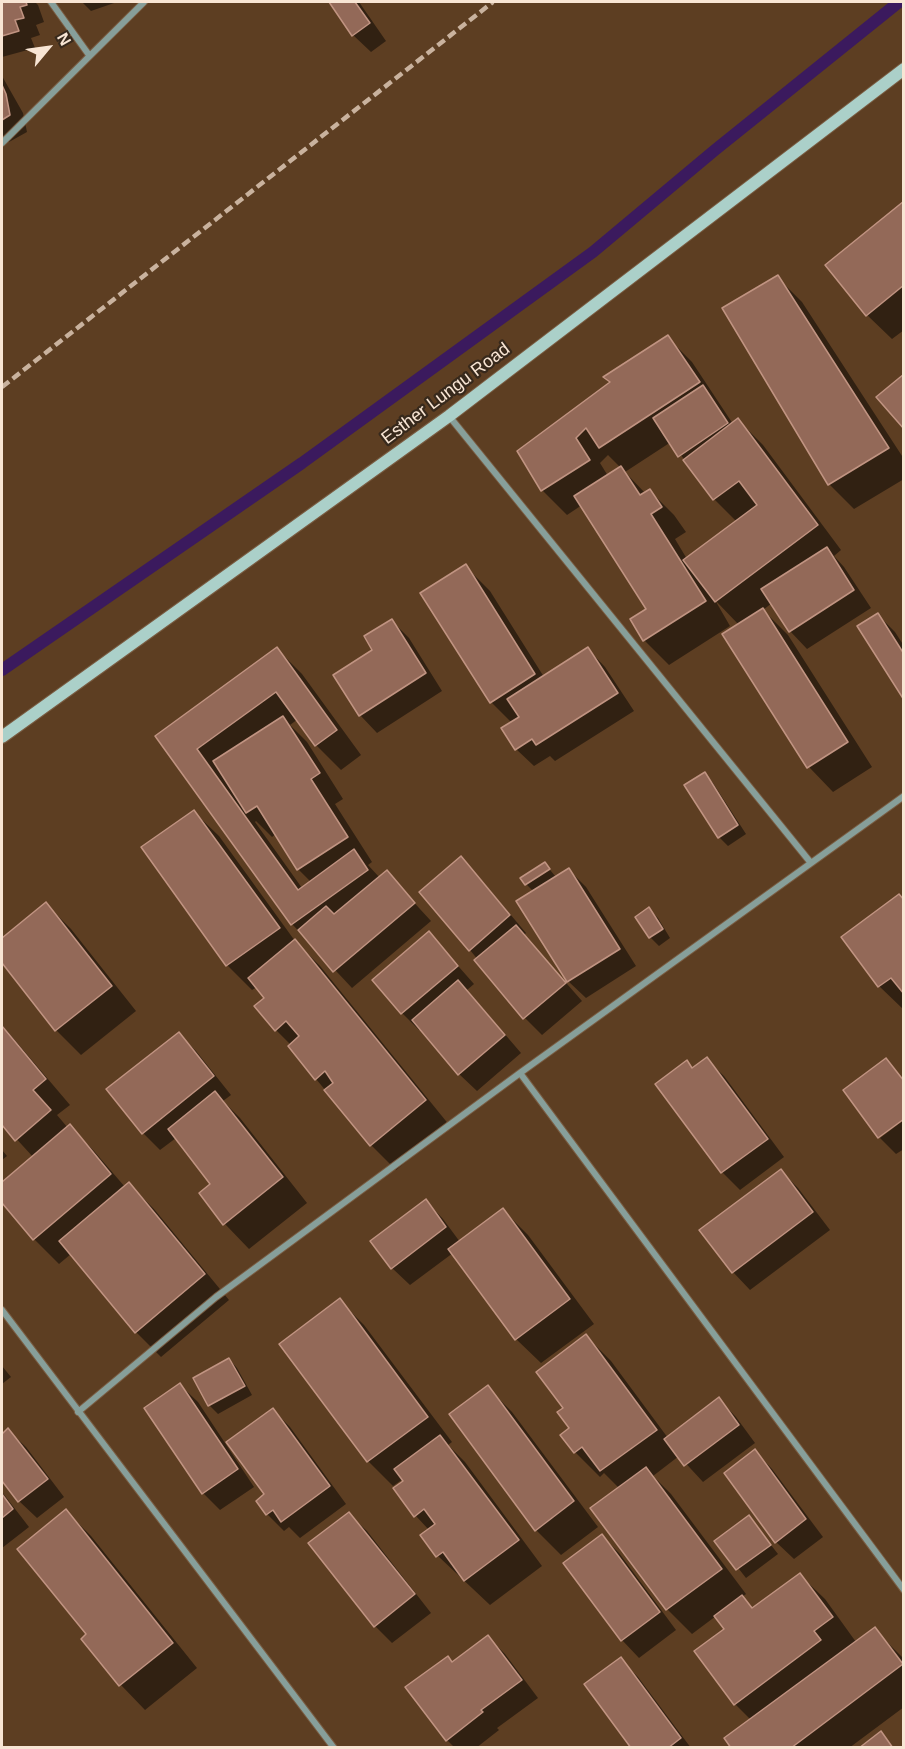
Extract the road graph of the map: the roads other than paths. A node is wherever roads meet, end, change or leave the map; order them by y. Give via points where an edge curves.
1 (51, 2) edge
2 (144, 2) edge
3 (89, 55) junction
4 (903, 69) edge
5 (2, 142) edge
6 (449, 416) junction
7 (2, 737) edge
8 (903, 796) edge
9 (811, 862) junction
10 (519, 1073) junction
11 (2, 1310) edge
12 (78, 1412) junction
13 (903, 1590) edge
14 (334, 1748) edge

1 - 3 street
2 - 3 street
3 - 5 street
4 - 6 street, Esther Lungu Road
6 - 7 street, Esther Lungu Road
6 - 9 street
8 - 9 street
9 - 10 street
10 - 12 street via 216,1297
10 - 13 street
11 - 12 street
12 - 14 street

